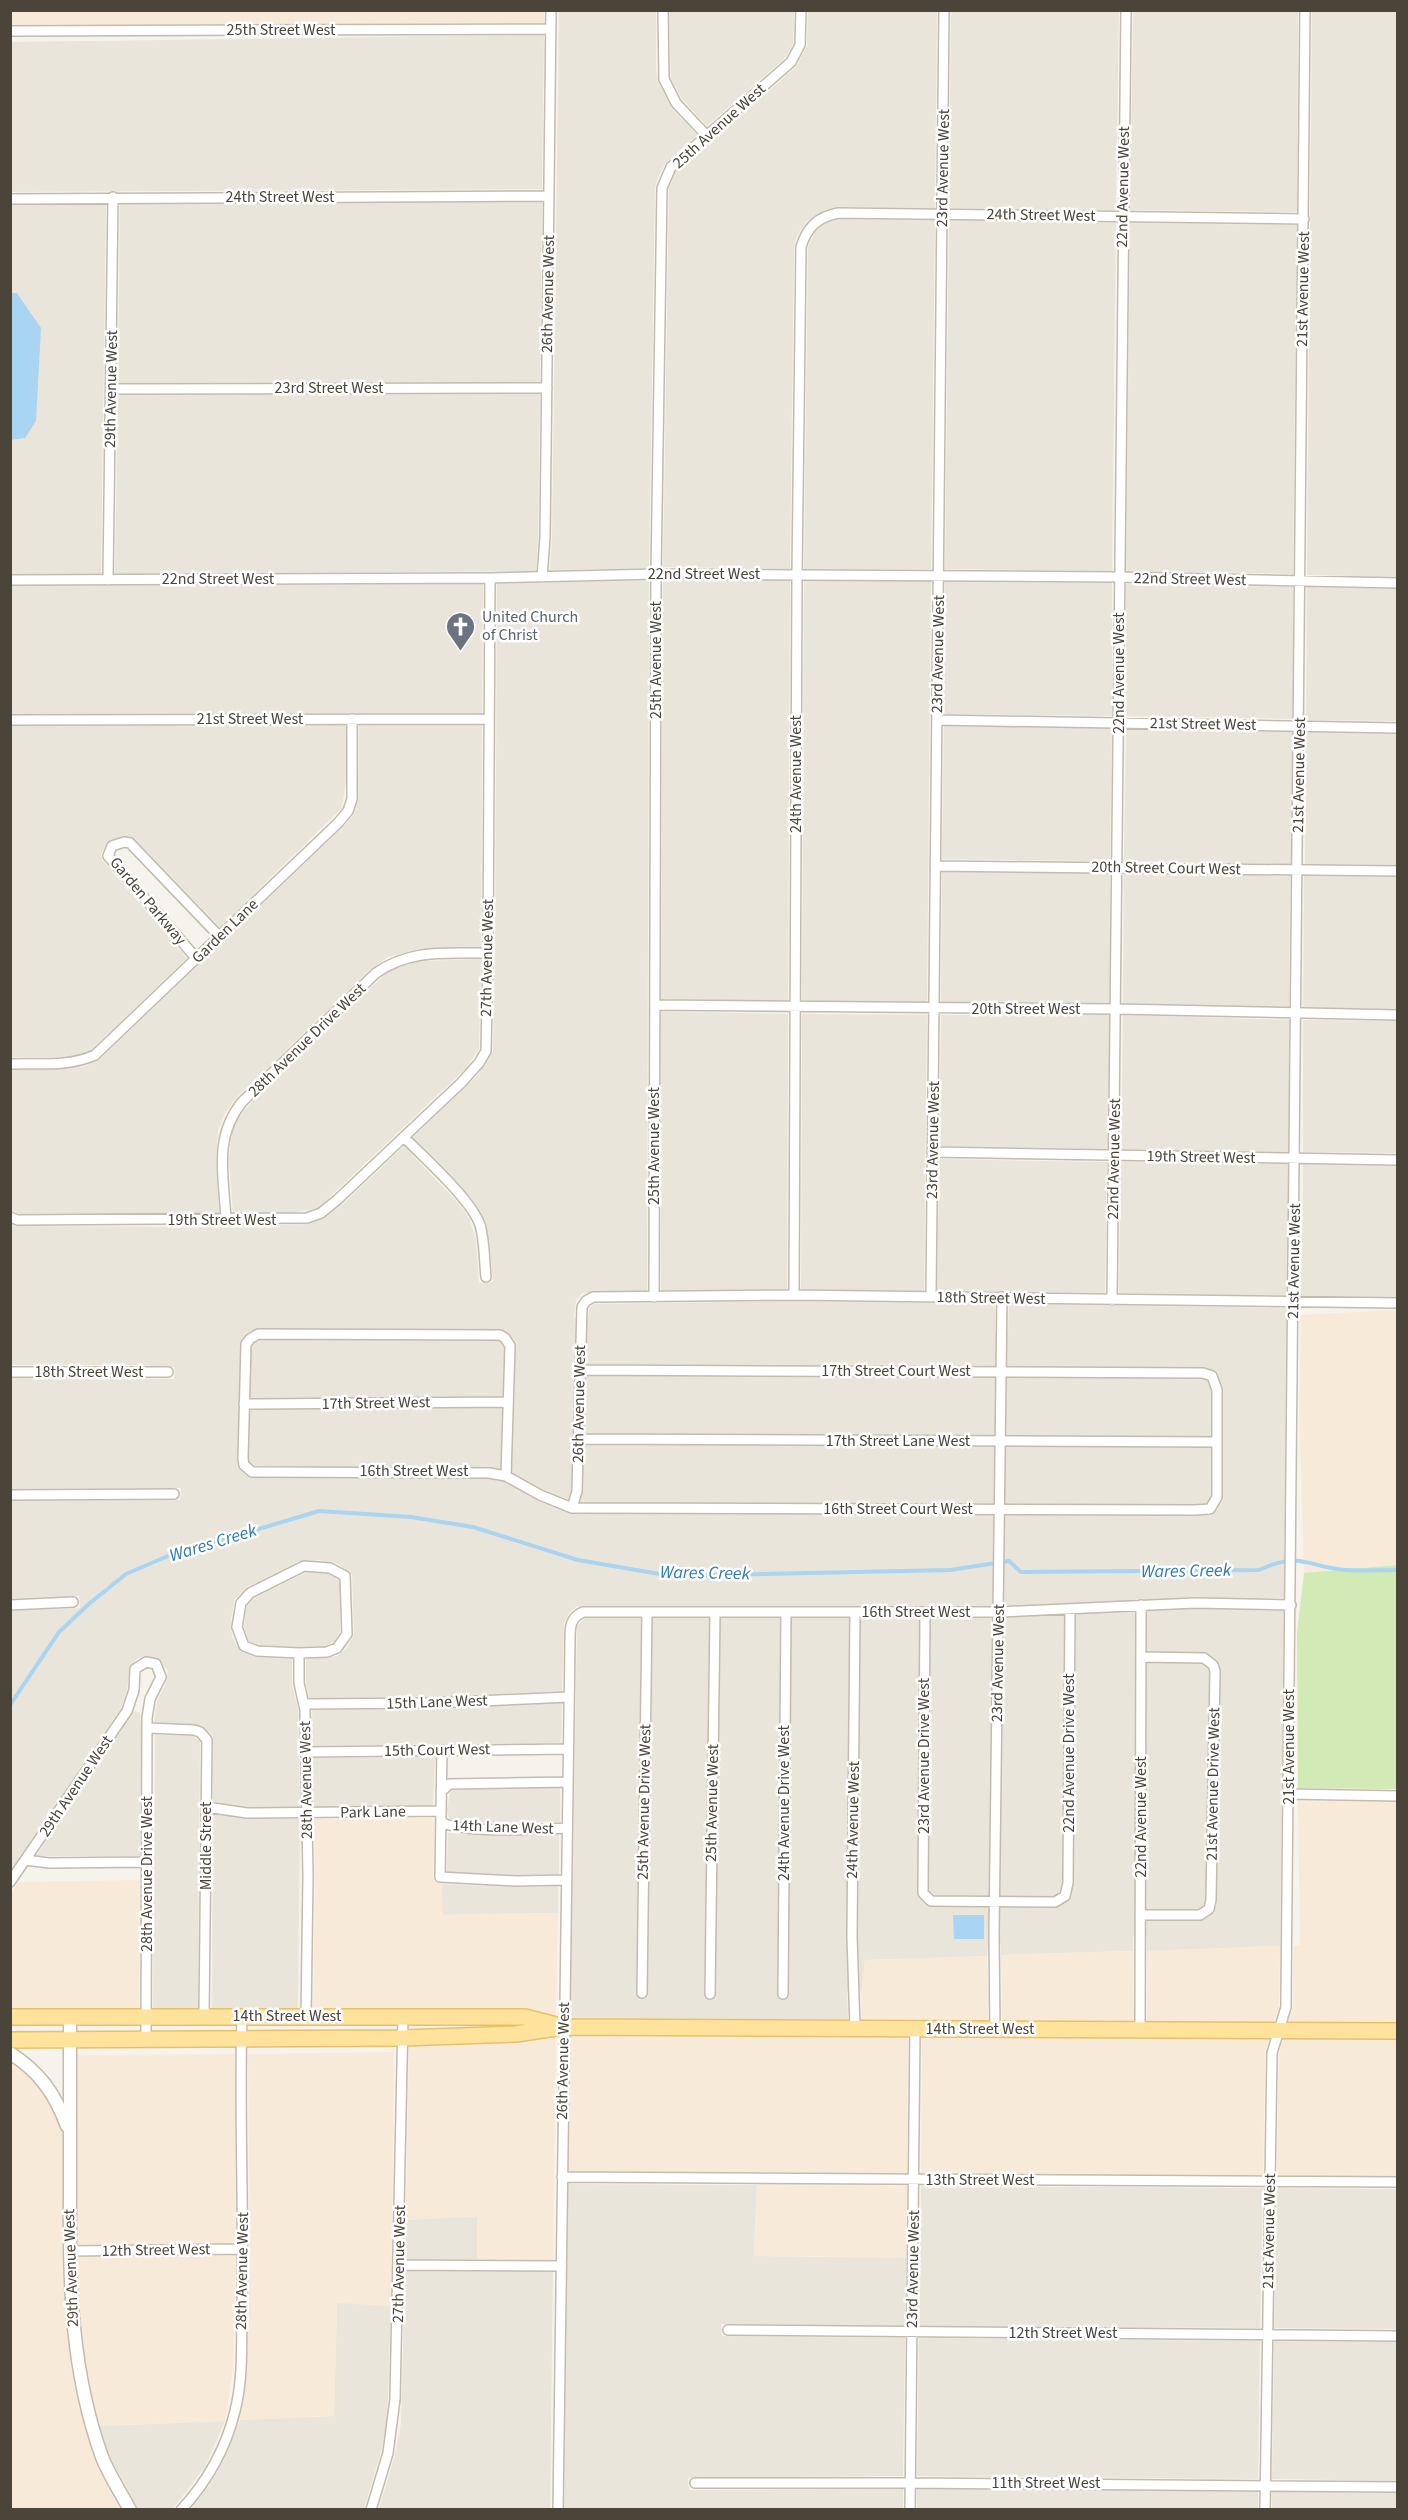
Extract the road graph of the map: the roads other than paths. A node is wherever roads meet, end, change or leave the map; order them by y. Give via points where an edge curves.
1 (551, 10) edge
2 (663, 10) edge
3 (801, 10) edge
4 (944, 10) edge
5 (1126, 10) edge
6 (1305, 10) edge
7 (551, 29) junction
8 (10, 31) edge
9 (706, 135) junction
10 (549, 196) junction
11 (113, 197) junction
12 (10, 199) edge
13 (942, 214) junction
14 (1123, 216) junction
15 (1304, 219) junction
16 (801, 252) joint
17 (547, 388) junction
18 (111, 389) junction
19 (656, 574) junction
20 (797, 575) junction
21 (938, 575) junction
22 (542, 577) junction
23 (1119, 577) junction
24 (490, 578) junction
25 (10, 580) edge
26 (108, 580) junction
27 (1300, 581) junction
28 (1398, 583) edge
29 (352, 719) junction
30 (489, 719) junction
31 (10, 720) edge
32 (937, 720) junction
33 (1119, 722) junction
34 (1300, 726) junction
35 (1398, 728) edge
36 (935, 866) junction
37 (1117, 867) junction
38 (1297, 870) junction
39 (1398, 871) edge
40 (219, 936) junction
41 (488, 953) junction
42 (196, 958) junction
43 (655, 1005) junction
44 (795, 1007) junction
45 (934, 1009) junction
46 (1117, 1009) junction
47 (1296, 1014) junction
48 (1398, 1015) edge
49 (10, 1064) edge
50 (404, 1137) junction
51 (932, 1152) junction
52 (1114, 1156) junction
53 (1296, 1158) junction
54 (1398, 1160) edge
55 (10, 1217) edge
56 (226, 1220) junction
57 (486, 1277) dead end
58 (794, 1295) junction
59 (654, 1297) junction
60 (931, 1297) junction
61 (1002, 1298) junction
62 (1112, 1300) junction
63 (585, 1301) joint
64 (1294, 1302) junction
65 (1398, 1303) edge
66 (580, 1370) junction
67 (10, 1372) edge
68 (168, 1372) dead end
69 (1001, 1372) junction
70 (508, 1402) junction
71 (244, 1404) junction
72 (579, 1439) junction
73 (1000, 1442) junction
74 (1217, 1442) junction
75 (506, 1476) junction
76 (174, 1494) dead end
77 (10, 1495) edge
78 (572, 1508) junction
79 (999, 1509) junction
80 (73, 1602) dead end
81 (10, 1605) edge
82 (1141, 1605) junction
83 (1291, 1605) junction
84 (1070, 1609) junction
85 (647, 1612) junction
86 (715, 1612) junction
87 (786, 1612) junction
88 (855, 1612) junction
89 (925, 1612) junction
90 (999, 1612) junction
91 (577, 1614) joint
92 (299, 1653) junction
93 (1142, 1657) junction
94 (569, 1697) junction
95 (130, 1704) junction
96 (304, 1704) junction
97 (147, 1708) junction
98 (148, 1728) junction
99 (568, 1749) junction
100 (442, 1750) junction
101 (306, 1752) junction
102 (567, 1782) junction
103 (441, 1792) junction
104 (1289, 1794) junction
105 (1398, 1796) edge
106 (206, 1807) junction
107 (307, 1813) junction
108 (440, 1816) junction
109 (567, 1828) junction
110 (25, 1860) junction
111 (147, 1862) junction
112 (566, 1880) junction
113 (10, 1882) edge
114 (995, 1902) junction
115 (1140, 1915) junction
116 (642, 1993) dead end
117 (710, 1994) dead end
118 (783, 1994) dead end
119 (204, 2016) junction
120 (242, 2016) junction
121 (306, 2016) junction
122 (404, 2016) junction
123 (10, 2017) edge
124 (70, 2017) junction
125 (146, 2017) junction
126 (563, 2027) junction
127 (855, 2028) junction
128 (915, 2029) junction
129 (995, 2029) junction
130 (1140, 2030) junction
131 (1278, 2030) junction
132 (1398, 2031) edge
133 (402, 2038) junction
134 (241, 2039) junction
135 (10, 2040) edge
136 (70, 2040) junction
137 (146, 2040) junction
138 (10, 2053) edge
139 (70, 2133) junction
140 (562, 2178) junction
141 (914, 2179) junction
142 (1270, 2182) junction
143 (1398, 2182) edge
144 (243, 2249) junction
145 (69, 2251) junction
146 (399, 2265) junction
147 (560, 2266) junction
148 (728, 2330) dead end
149 (913, 2332) junction
150 (1267, 2335) junction
151 (1398, 2336) edge
152 (695, 2483) dead end
153 (910, 2483) junction
154 (1265, 2485) junction
155 (1398, 2487) edge
156 (130, 2510) edge
157 (181, 2510) edge
158 (371, 2510) edge
159 (558, 2510) edge
160 (910, 2510) edge
161 (1265, 2510) edge

1 - 7 street, 26th Avenue West
2 - 9 street via 664,79 676,103
3 - 9 street, 25th Avenue West via 800,45 791,62
4 - 13 street, 23rd Avenue West
5 - 14 street, 22nd Avenue West
6 - 15 street, 21st Avenue West
7 - 8 street, 25th Street West
7 - 10 street, 26th Avenue West
9 - 19 street, 25th Avenue West via 671,167 662,188
10 - 11 street, 24th Street West
10 - 17 street, 26th Avenue West
11 - 12 street, 24th Street West
11 - 18 street, 29th Avenue West
13 - 14 street, 24th Street West
13 - 16 street, 24th Street West via 828,215 811,226
13 - 21 street, 23rd Avenue West
14 - 15 street, 24th Street West
14 - 23 street, 22nd Avenue West
15 - 27 street, 21st Avenue West
16 - 20 street, 24th Avenue West
17 - 18 street, 23rd Street West
17 - 22 street, 26th Avenue West
18 - 26 street, 29th Avenue West
19 - 20 street, 22nd Street West
19 - 22 street, 22nd Street West
19 - 43 street, 25th Avenue West
20 - 21 street, 22nd Street West
20 - 44 street, 24th Avenue West
21 - 23 street, 22nd Street West
21 - 32 street, 23rd Avenue West
22 - 24 street, 22nd Street West
23 - 27 street, 22nd Street West
23 - 33 street, 22nd Avenue West
24 - 26 street, 22nd Street West
24 - 30 street, 27th Avenue West
25 - 26 street, 22nd Street West
27 - 28 street, 22nd Street West
27 - 34 street, 21st Avenue West
29 - 30 street, 21st Street West
29 - 31 street, 21st Street West
29 - 40 street, Garden Lane via 353,781 348,811
30 - 41 street, 27th Avenue West
32 - 33 street, 21st Street West
32 - 36 street, 23rd Avenue West
33 - 34 street, 21st Street West
33 - 37 street, 22nd Avenue West
34 - 35 street, 21st Street West
34 - 38 street, 21st Avenue West
36 - 37 street, 20th Street Court West
36 - 45 street, 23rd Avenue West
37 - 38 street, 20th Street Court West
37 - 46 street, 22nd Avenue West
38 - 39 street, 20th Street Court West
38 - 47 street, 21st Avenue West
40 - 42 street, Garden Lane
40 - 42 street, Garden Parkway via 130,843 112,846 108,856
41 - 50 street, 27th Avenue West via 486,1051 473,1071
41 - 56 street, 28th Avenue Drive West via 422,955 393,962 376,973 242,1102 225,1131 222,1159
42 - 49 street, Garden Lane via 95,1055 82,1061
43 - 44 street, 20th Street West
43 - 59 street, 25th Avenue West
44 - 45 street, 20th Street West
44 - 58 street, 24th Avenue West
45 - 46 street, 20th Street West
45 - 51 street, 23rd Avenue West
46 - 47 street, 20th Street West
46 - 52 street, 22nd Avenue West
47 - 48 street, 20th Street West
47 - 53 street, 21st Avenue West
50 - 56 street, 19th Street West via 321,1213 307,1218
50 - 57 street via 475,1215 483,1239
51 - 52 street, 19th Street West
51 - 60 street, 23rd Avenue West
52 - 53 street, 19th Street West
52 - 62 street, 22nd Avenue West
53 - 54 street, 19th Street West
53 - 64 street, 21st Avenue West
55 - 56 street, 19th Street West
58 - 59 street, 18th Street West
58 - 60 street, 18th Street West
59 - 63 street, 18th Street West
60 - 61 street, 18th Street West
61 - 62 street, 18th Street West
61 - 69 street, 23rd Avenue West
62 - 64 street, 18th Street West
63 - 66 street, 26th Avenue West
64 - 65 street, 18th Street West
64 - 83 street, 21st Avenue West
66 - 69 street, 17th Street Court West
66 - 72 street, 26th Avenue West
67 - 68 street, 18th Street West
69 - 73 street, 23rd Avenue West
69 - 74 street, 17th Street Court West via 1203,1373 1212,1376 1217,1390
70 - 71 street, 17th Street West
70 - 71 street via 510,1346 497,1334 258,1334 246,1344
70 - 75 street
71 - 75 street, 16th Street West via 243,1460 252,1472 474,1471
72 - 73 street, 17th Street Lane West
72 - 78 street, 26th Avenue West via 577,1491
73 - 74 street, 17th Street Lane West
73 - 79 street, 23rd Avenue West
74 - 79 street, 16th Street Court West via 1217,1497 1210,1509
75 - 78 street, 16th Street West
76 - 77 street
78 - 79 street, 16th Street Court West
79 - 90 street, 23rd Avenue West
80 - 81 street
82 - 83 street, 16th Street West
82 - 84 street, 16th Street West
82 - 93 street, 22nd Avenue West
83 - 104 street, 21st Avenue West
84 - 90 street, 16th Street West
84 - 114 street, 22nd Avenue Drive West via 1065,1896 1055,1902
85 - 86 street, 16th Street West
85 - 91 street, 16th Street West
85 - 116 street, 25th Avenue Drive West
86 - 87 street, 16th Street West
86 - 117 street, 25th Avenue West
87 - 88 street, 16th Street West
87 - 118 street, 24th Avenue Drive West
88 - 89 street, 16th Street West
88 - 127 street, 24th Avenue West
89 - 90 street, 16th Street West
89 - 114 street, 23rd Avenue Drive West via 922,1887 931,1901
90 - 114 street, 23rd Avenue West
91 - 94 street, 26th Avenue West via 570,1626
92 - 92 street via 333,1651 345,1639 347,1582 337,1570 304,1566 250,1593 241,1603 237,1628 244,1646 257,1651
92 - 96 street, 28th Avenue West
93 - 115 street, 22nd Avenue West
93 - 115 street, 21st Avenue Drive West via 1194,1657 1209,1660 1215,1671 1209,1909 1200,1915
94 - 96 street, 15th Lane West
94 - 99 street, 26th Avenue West
95 - 97 street
95 - 97 street via 135,1669 151,1662 159,1668 161,1677
95 - 110 street, 29th Avenue West
96 - 101 street, 28th Avenue West
97 - 98 street, 28th Avenue Drive West
98 - 106 street, Middle Street via 194,1730 204,1735
98 - 111 street, 28th Avenue Drive West
99 - 100 street, 15th Court West
99 - 102 street, 26th Avenue West
100 - 101 street, 15th Court West
100 - 103 street
101 - 107 street, 28th Avenue West
102 - 103 street via 459,1783 445,1786
102 - 109 street, 26th Avenue West
103 - 108 street
104 - 105 street
104 - 131 street, 21st Avenue West via 1286,2007
106 - 107 street, Park Lane via 247,1813
106 - 119 street, Middle Street
107 - 108 street, Park Lane
107 - 121 street, 28th Avenue West
108 - 109 street, 14th Lane West via 448,1827
108 - 112 street via 440,1877
109 - 112 street, 26th Avenue West
110 - 111 street
110 - 113 street, 29th Avenue West
111 - 125 street, 28th Avenue Drive West
112 - 126 street, 26th Avenue West
114 - 129 street, 23rd Avenue West
115 - 130 street, 22nd Avenue West
119 - 120 main road, 14th Street West
119 - 125 main road, 14th Street West
120 - 121 main road, 14th Street West
120 - 134 street, 28th Avenue West
121 - 122 main road, 14th Street West
122 - 126 main road, 14th Street West via 525,2017
122 - 133 street, 27th Avenue West
123 - 124 main road, 14th Street West
124 - 125 main road, 14th Street West
124 - 136 street, 29th Avenue West
125 - 137 street, 28th Avenue Drive West
126 - 127 main road, 14th Street West
126 - 133 main road, 14th Street West via 516,2034
126 - 140 street, 26th Avenue West
127 - 128 main road, 14th Street West
128 - 129 main road, 14th Street West
128 - 141 street, 23rd Avenue West
129 - 130 main road, 14th Street West
130 - 131 main road, 14th Street West
131 - 132 main road, 14th Street West
131 - 142 street, 21st Avenue West via 1272,2053
133 - 134 main road, 14th Street West
133 - 146 street, 27th Avenue West
134 - 137 main road, 14th Street West
134 - 144 street, 28th Avenue West
135 - 136 main road, 14th Street West
136 - 137 main road, 14th Street West
136 - 139 street, 29th Avenue West
138 - 139 street via 38,2073 58,2103
139 - 145 street, 29th Avenue West
140 - 141 street, 13th Street West
140 - 147 street, 26th Avenue West
141 - 142 street, 13th Street West
141 - 149 street, 23rd Avenue West
142 - 143 street, 13th Street West
142 - 150 street, 21st Avenue West
144 - 145 street, 12th Street West
144 - 157 street, 28th Avenue West via 235,2412 211,2470
145 - 156 street, 29th Avenue West via 74,2337 84,2397 103,2460
146 - 147 street
146 - 158 street, 27th Avenue West via 394,2422
147 - 159 street, 26th Avenue West
148 - 149 street, 12th Street West
149 - 150 street, 12th Street West
149 - 153 street, 23rd Avenue West
150 - 151 street, 12th Street West
150 - 154 street, 21st Avenue West
152 - 153 street, 11th Street West
153 - 154 street, 11th Street West
153 - 160 street, 23rd Avenue West
154 - 155 street, 11th Street West
154 - 161 street, 21st Avenue West

